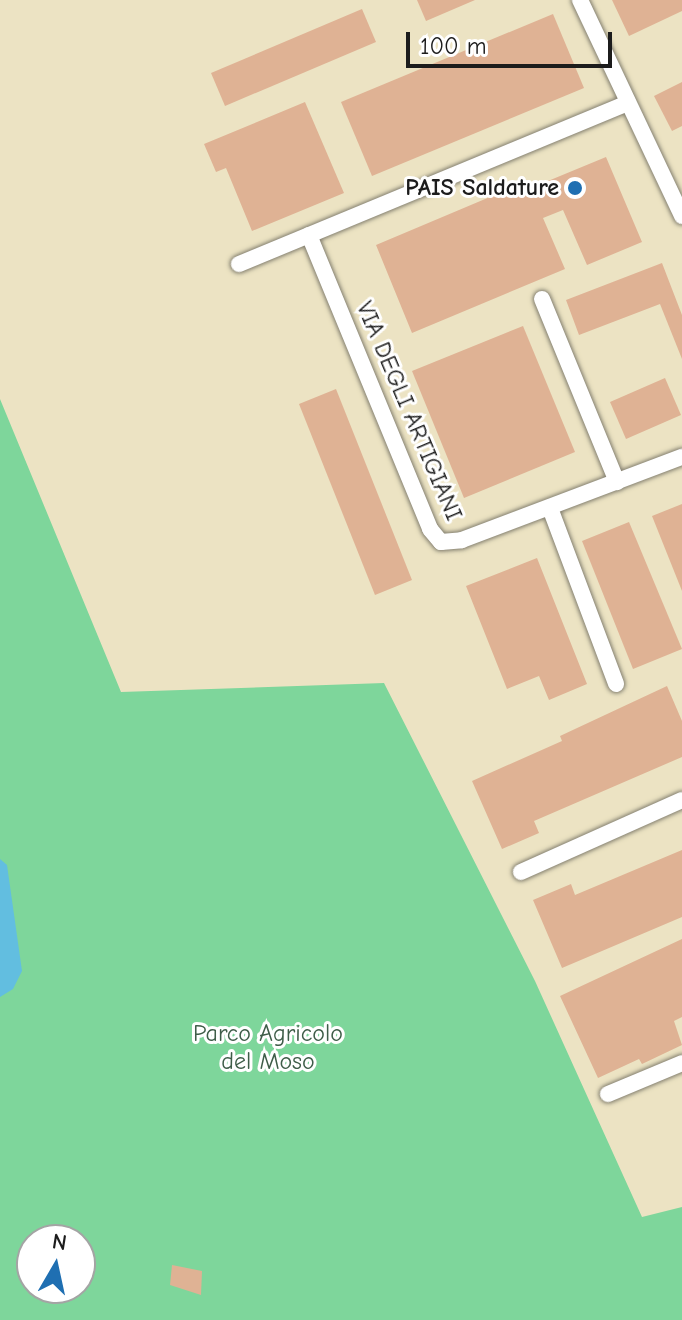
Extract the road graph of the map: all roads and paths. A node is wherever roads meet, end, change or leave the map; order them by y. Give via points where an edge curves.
1 (580, 0) edge
2 (628, 103) junction
3 (682, 216) edge
4 (309, 235) junction
5 (239, 264) dead end
6 (542, 299) dead end
7 (682, 457) edge
8 (617, 482) junction
9 (550, 508) junction
10 (616, 684) dead end
11 (682, 800) edge
12 (521, 872) dead end
13 (682, 1063) edge
14 (608, 1094) dead end

1 - 2 street
2 - 3 street
2 - 4 street
4 - 5 street
4 - 9 street, VIA DEGLI ARTIGIANI via 434,536 441,542 462,540
6 - 8 street
7 - 8 street, VIA DEGLI ARTIGIANI
8 - 9 street, VIA DEGLI ARTIGIANI
9 - 10 street
11 - 12 street
13 - 14 street

